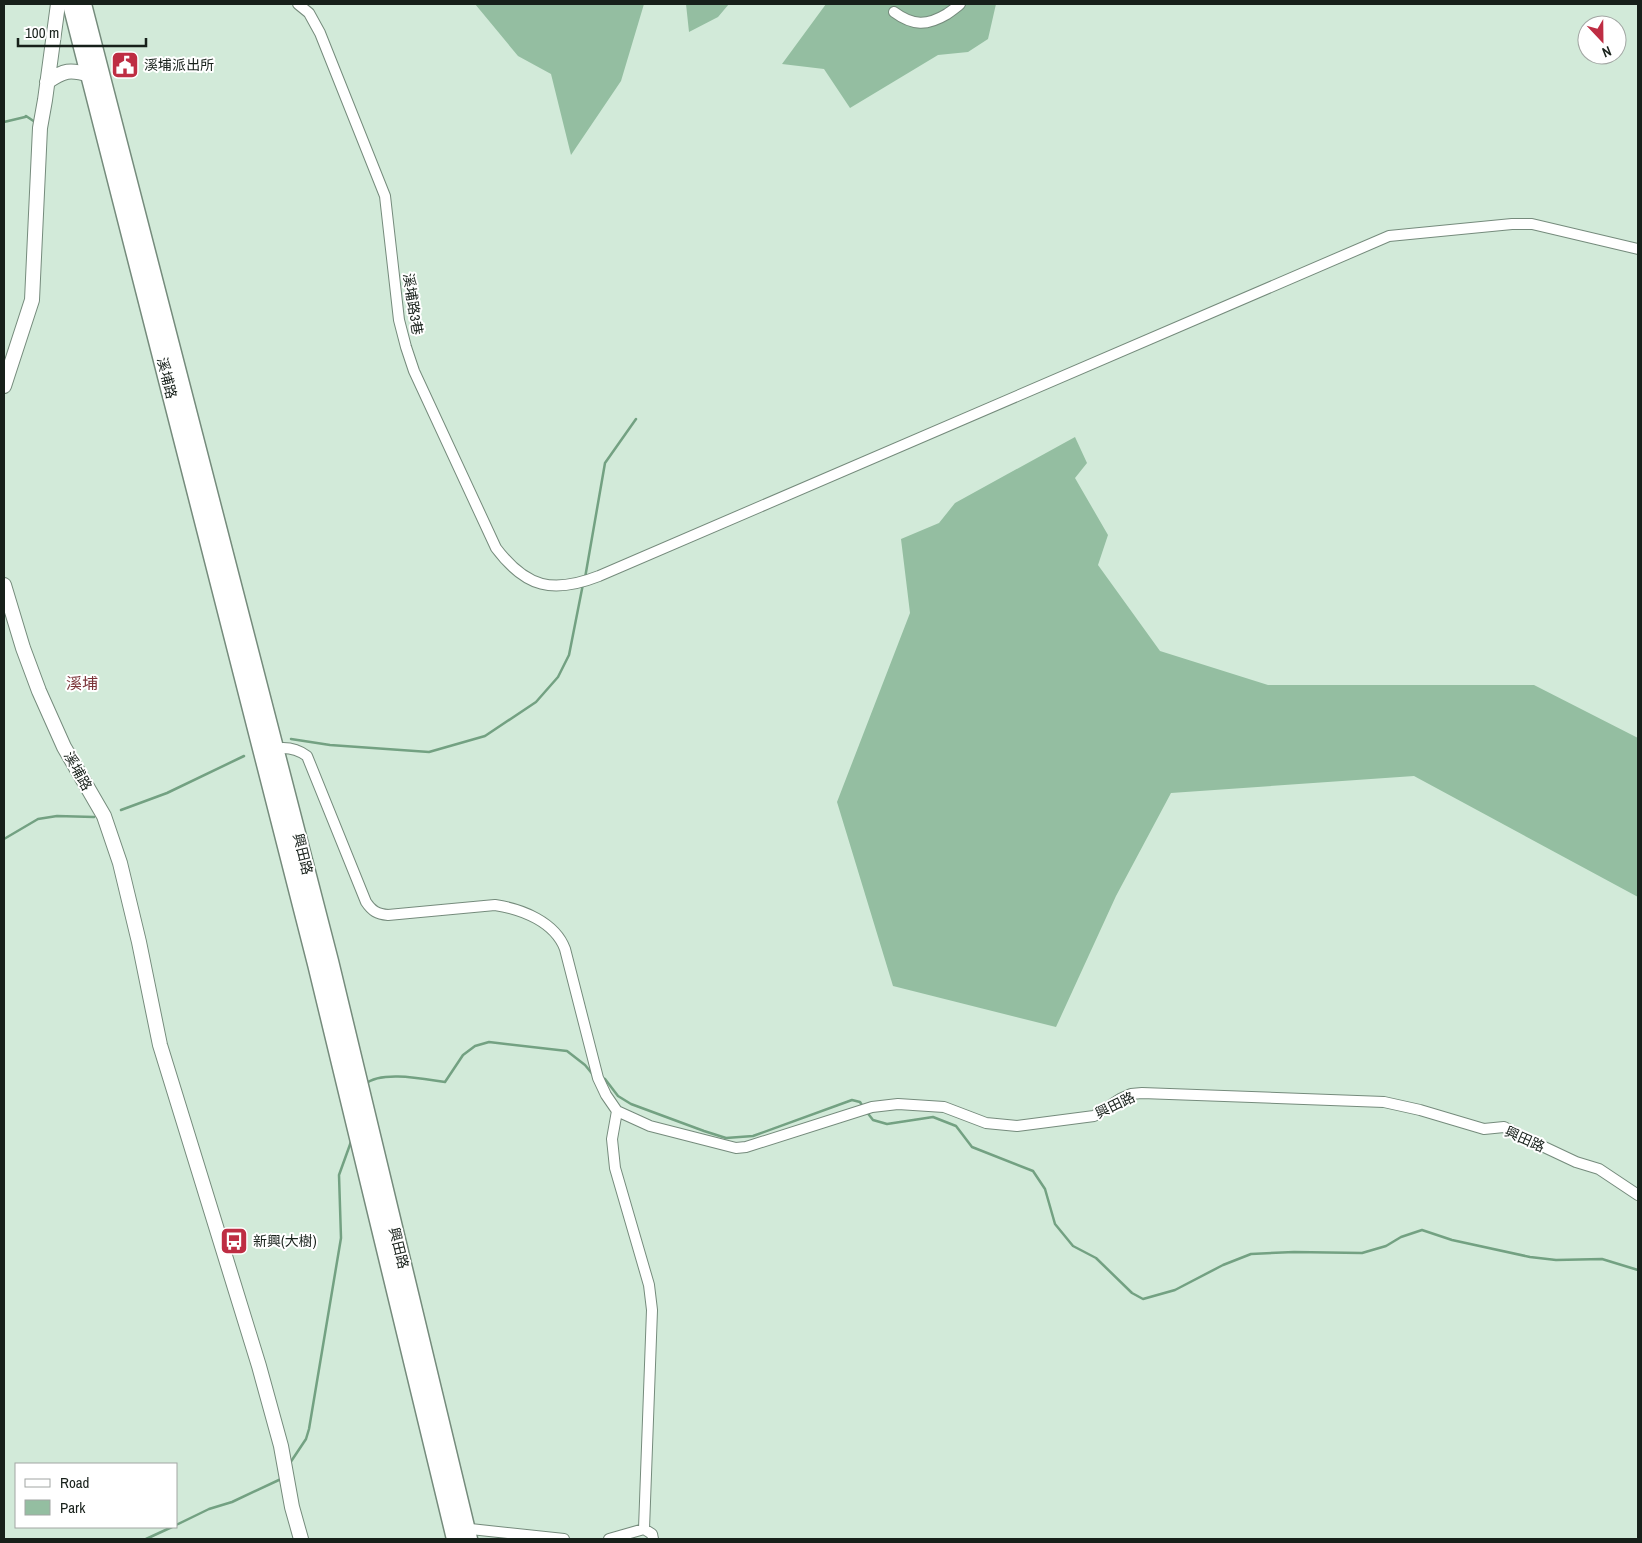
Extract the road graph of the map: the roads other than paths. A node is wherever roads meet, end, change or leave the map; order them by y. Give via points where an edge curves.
1 (58, 4) edge
2 (71, 4) edge
3 (83, 4) edge
4 (298, 4) edge
5 (960, 4) edge
6 (894, 12) dead end
7 (90, 75) junction
8 (47, 82) junction
9 (1638, 249) edge
10 (4, 386) edge
11 (4, 585) edge
12 (269, 750) junction
13 (617, 1111) junction
14 (1638, 1195) edge
15 (644, 1529) junction
16 (461, 1534) edge
17 (301, 1539) edge
18 (564, 1539) edge
19 (609, 1539) edge
20 (654, 1539) edge

1 - 8 street
2 - 7 main road, 溪埔路
3 - 12 main road, 溪埔路
4 - 9 street, 溪埔路3巷 via 309,13 320,33 380,180 399,320 414,371 496,548 509,565 542,584 558,586 589,580 1389,236 1532,224
5 - 6 street via 923,24 905,20
7 - 8 street via 70,70
7 - 12 main road, 溪埔路
8 - 10 street via 40,128 32,300
11 - 17 street, 溪埔路 via 22,648 39,691 69,755 104,816 120,863 160,1045 259,1366 281,1446
12 - 13 street via 293,748 307,756 370,909 388,915 495,905 509,907 536,918 562,939 598,1078
12 - 16 main road, 興田路 via 330,961
13 - 14 street, 興田路 via 650,1126 736,1148 872,1106 898,1104 944,1107 986,1123 1017,1126 1094,1116 1120,1099 1142,1093 1384,1102 1484,1129 1504,1127 1576,1162 1599,1169
13 - 15 street via 612,1139 615,1168 650,1284 652,1310
15 - 19 street
15 - 20 street
16 - 18 street, 興田路

